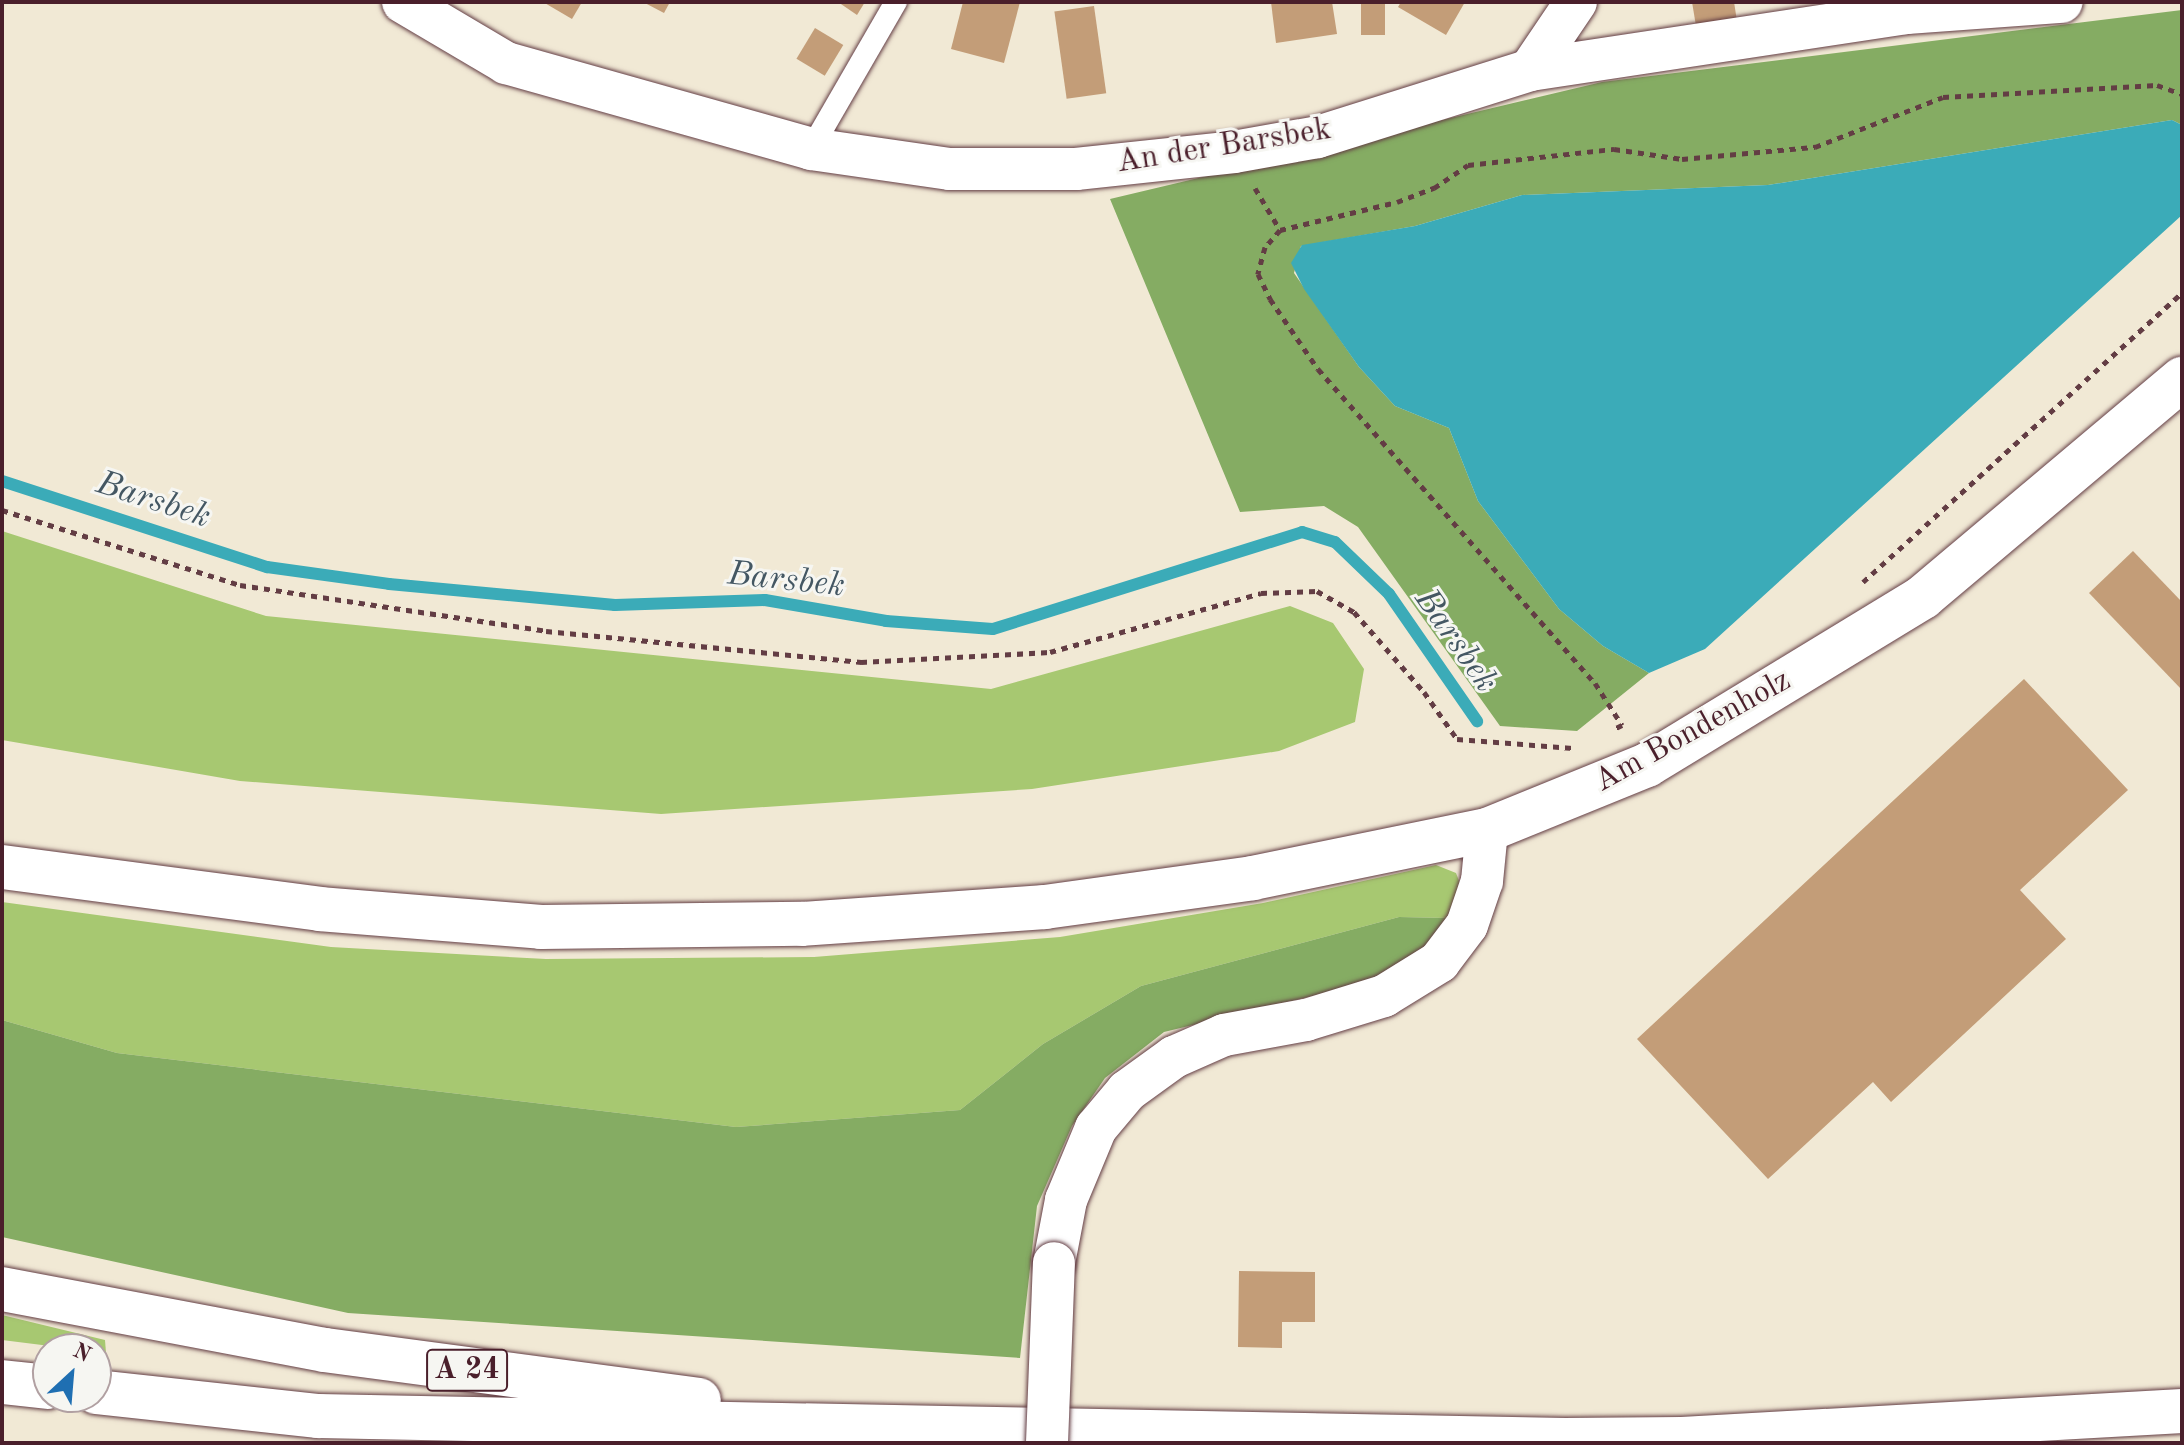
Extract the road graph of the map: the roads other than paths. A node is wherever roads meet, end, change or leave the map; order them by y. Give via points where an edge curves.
1 (403, 2) edge
2 (896, 2) edge
3 (1576, 2) edge
4 (2062, 2) edge
5 (1530, 70) junction
6 (811, 149) junction
7 (2182, 379) edge
8 (1487, 830) junction
9 (2, 867) edge
10 (2, 1289) edge
11 (2, 1382) edge
12 (32, 1385) edge
13 (112, 1394) edge
14 (2182, 1411) edge
15 (935, 1430) junction
16 (1047, 1443) edge

1 - 6 street, An der Barsbek via 506,63
2 - 6 lane
3 - 5 street
4 - 5 street, An der Barsbek via 1907,13
5 - 6 street, An der Barsbek via 1318,137 1234,152 1076,169 950,169
7 - 8 main road, Am Bondenholz via 1923,597 1647,765
8 - 9 main road, Am Bondenholz via 1239,880 1045,907 802,924 541,927 319,909
8 - 16 street, bridge via 1482,881 1472,911 1439,962 1384,996 1306,1020 1224,1035 1174,1057 1127,1091 1090,1142 1066,1200 1054,1263
10 - 15 main road, A 24 via 425,1365
11 - 12 main road
13 - 15 main road via 318,1416
14 - 15 main road via 1682,1439

